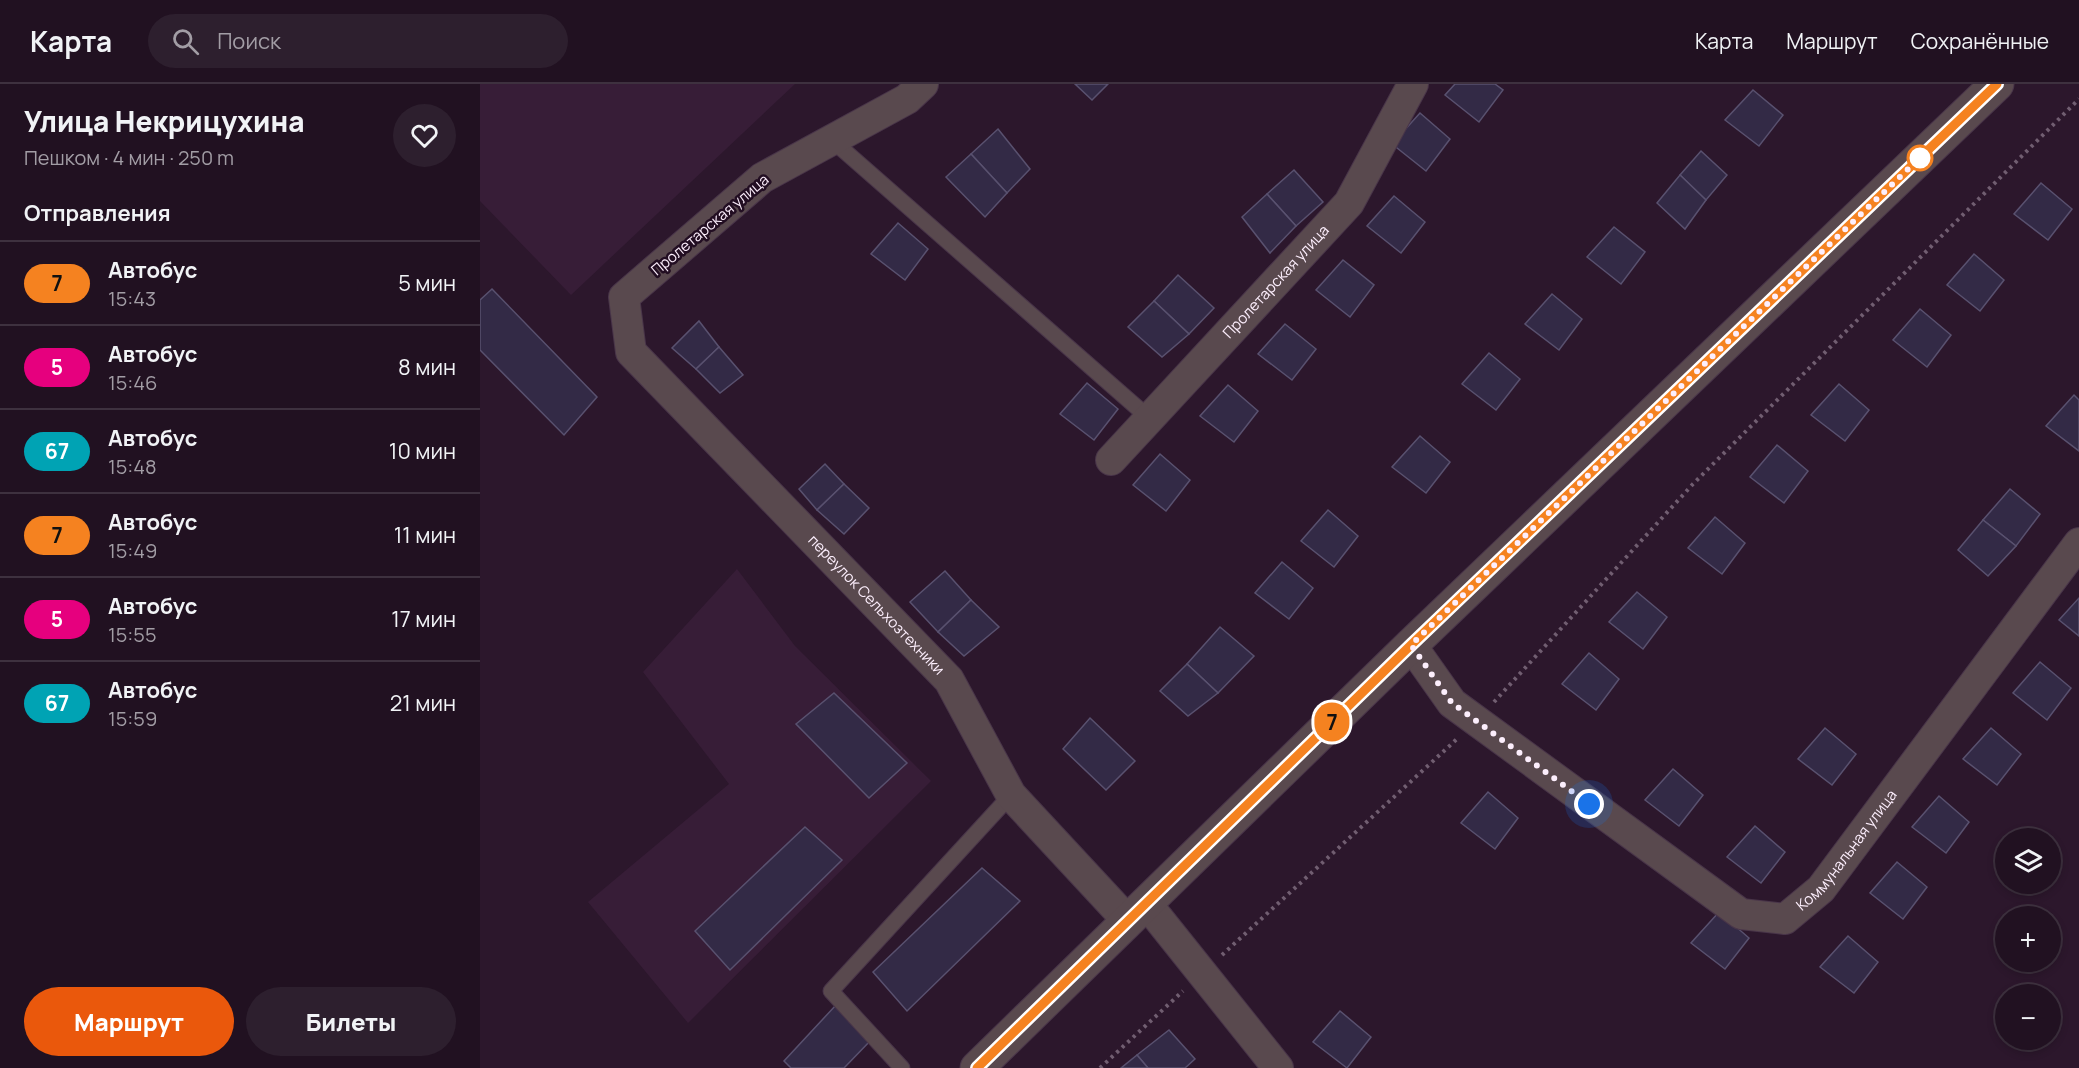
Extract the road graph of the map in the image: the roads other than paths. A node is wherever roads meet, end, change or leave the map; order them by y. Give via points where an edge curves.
1 (923, 84) edge
2 (1413, 84) edge
3 (1997, 84) edge
4 (832, 140) junction
5 (624, 297) joint
6 (1149, 418) junction
7 (1111, 460) dead end
8 (2079, 543) edge
9 (1411, 645) junction
10 (1011, 795) junction
11 (1137, 912) junction
12 (902, 1068) edge
13 (977, 1068) edge
14 (1278, 1068) edge

1 - 4 street, Пролетарская улица via 907,99
2 - 6 street, Пролетарская улица via 1349,203
3 - 9 street
4 - 5 street, Пролетарская улица via 762,178
4 - 6 lane
5 - 10 street, переулок Сельхозтехники via 631,352 949,680
6 - 7 street, Пролетарская улица
8 - 9 street, Коммунальная улица via 1821,889 1785,919 1741,914 1476,721 1452,703
9 - 11 street
10 - 11 street, переулок Сельхозтехники
10 - 12 lane via 831,992
11 - 13 street
11 - 14 street, переулок Сельхозтехники via 1202,974

